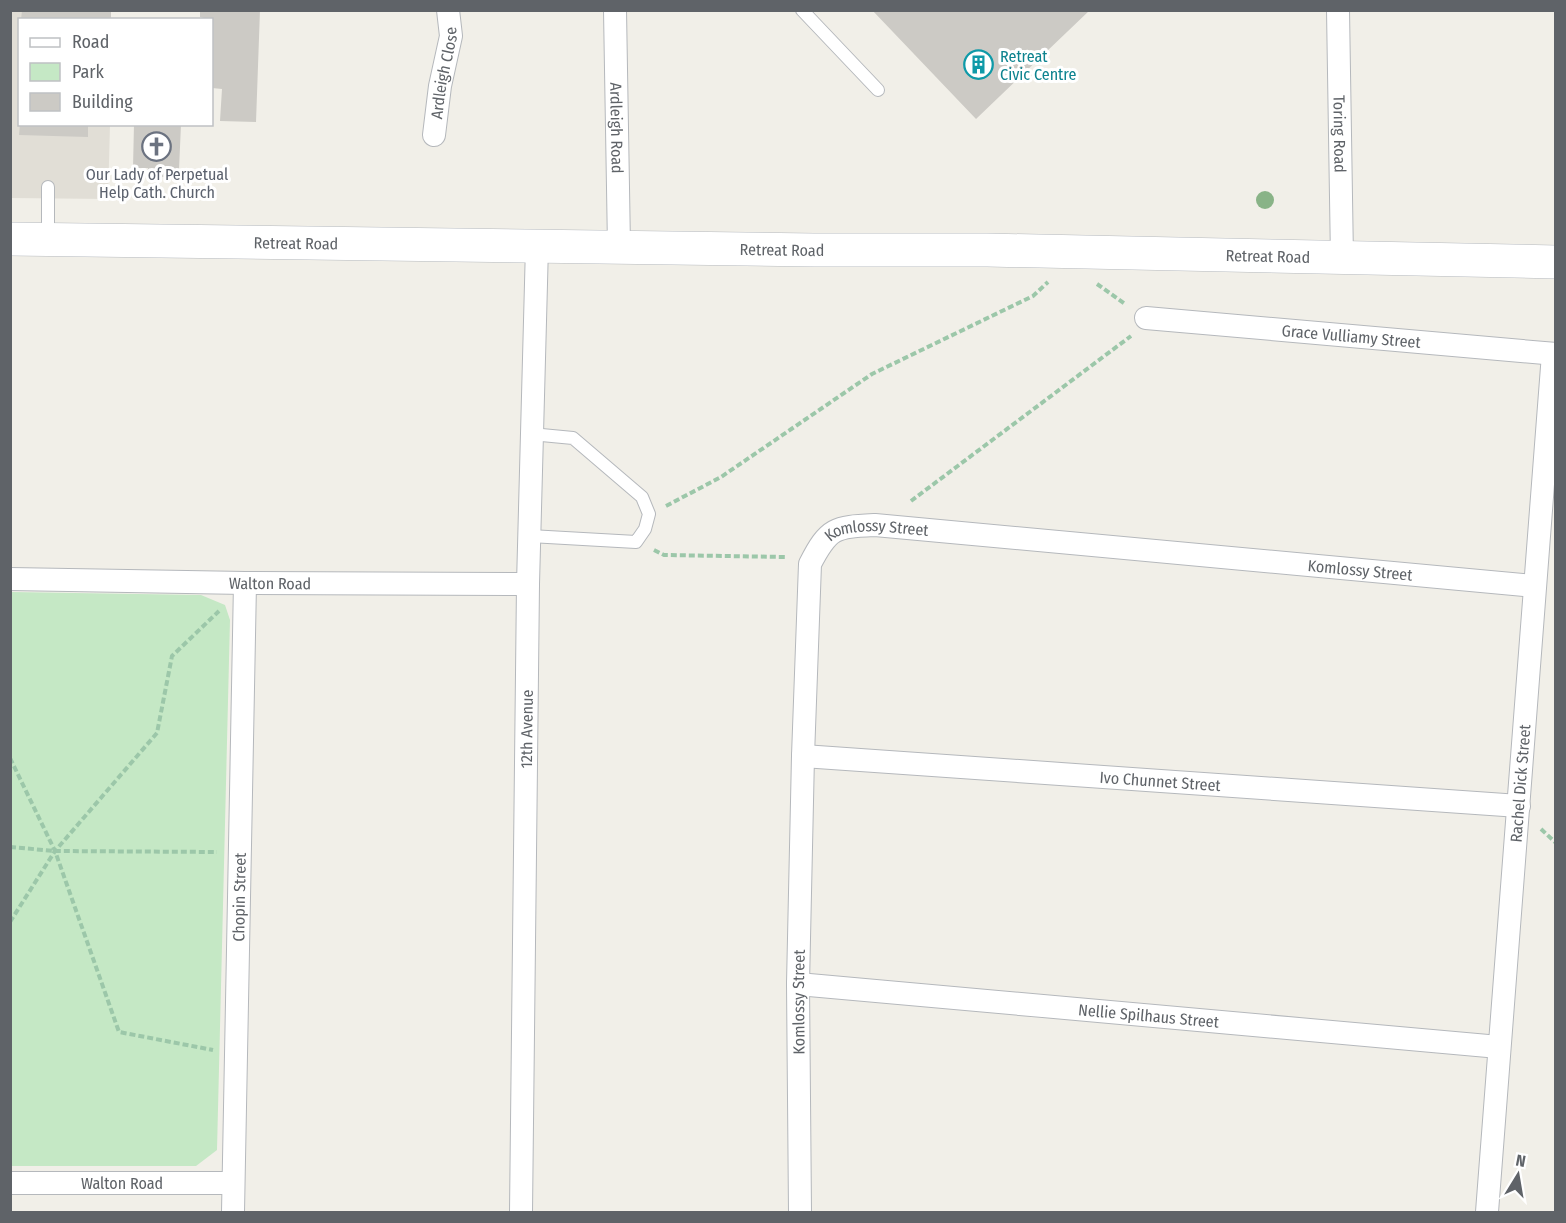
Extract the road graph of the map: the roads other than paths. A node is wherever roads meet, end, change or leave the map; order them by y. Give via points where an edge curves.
1 (448, 10) edge
2 (615, 10) edge
3 (802, 10) edge
4 (1338, 10) edge
5 (878, 90) dead end
6 (434, 135) dead end
7 (48, 187) dead end
8 (10, 239) edge
9 (48, 240) junction
10 (537, 246) junction
11 (619, 247) junction
12 (1342, 259) junction
13 (1556, 262) edge
14 (1146, 318) road end
15 (1554, 354) edge
16 (531, 434) junction
17 (530, 536) junction
18 (10, 579) edge
19 (245, 583) junction
20 (528, 584) junction
21 (1534, 586) junction
22 (803, 756) junction
23 (1519, 806) junction
24 (798, 984) junction
25 (1499, 1047) junction
26 (10, 1183) edge
27 (233, 1183) junction
28 (233, 1212) edge
29 (521, 1212) edge
30 (800, 1212) edge
31 (1487, 1212) edge

1 - 6 street, Ardleigh Close via 452,36
2 - 11 street, Ardleigh Road
3 - 5 lane
4 - 12 street, Toring Road
7 - 9 lane
8 - 9 main road, Retreat Road
9 - 10 main road, Retreat Road
10 - 11 main road, Retreat Road
10 - 16 street, 12th Avenue
11 - 12 main road, Retreat Road via 987,250
12 - 13 main road, Retreat Road
14 - 15 street, Grace Vulliamy Street
15 - 21 street, Rachel Dick Street
16 - 17 street, 12th Avenue
16 - 17 lane via 573,438 642,497 650,514 636,542
17 - 20 street, 12th Avenue
18 - 19 street, Walton Road
19 - 20 street, Walton Road
19 - 27 street, Chopin Street
20 - 29 street, 12th Avenue
21 - 22 street, Komlossy Street via 875,525 843,528 831,532 810,564
21 - 23 street, Rachel Dick Street
22 - 23 street, Ivo Chunnet Street
22 - 24 street, Komlossy Street
23 - 25 street, Rachel Dick Street
24 - 25 street, Nellie Spilhaus Street
24 - 30 street, Komlossy Street
25 - 31 street, Rachel Dick Street
26 - 27 street, Walton Road
27 - 28 street, Chopin Street

